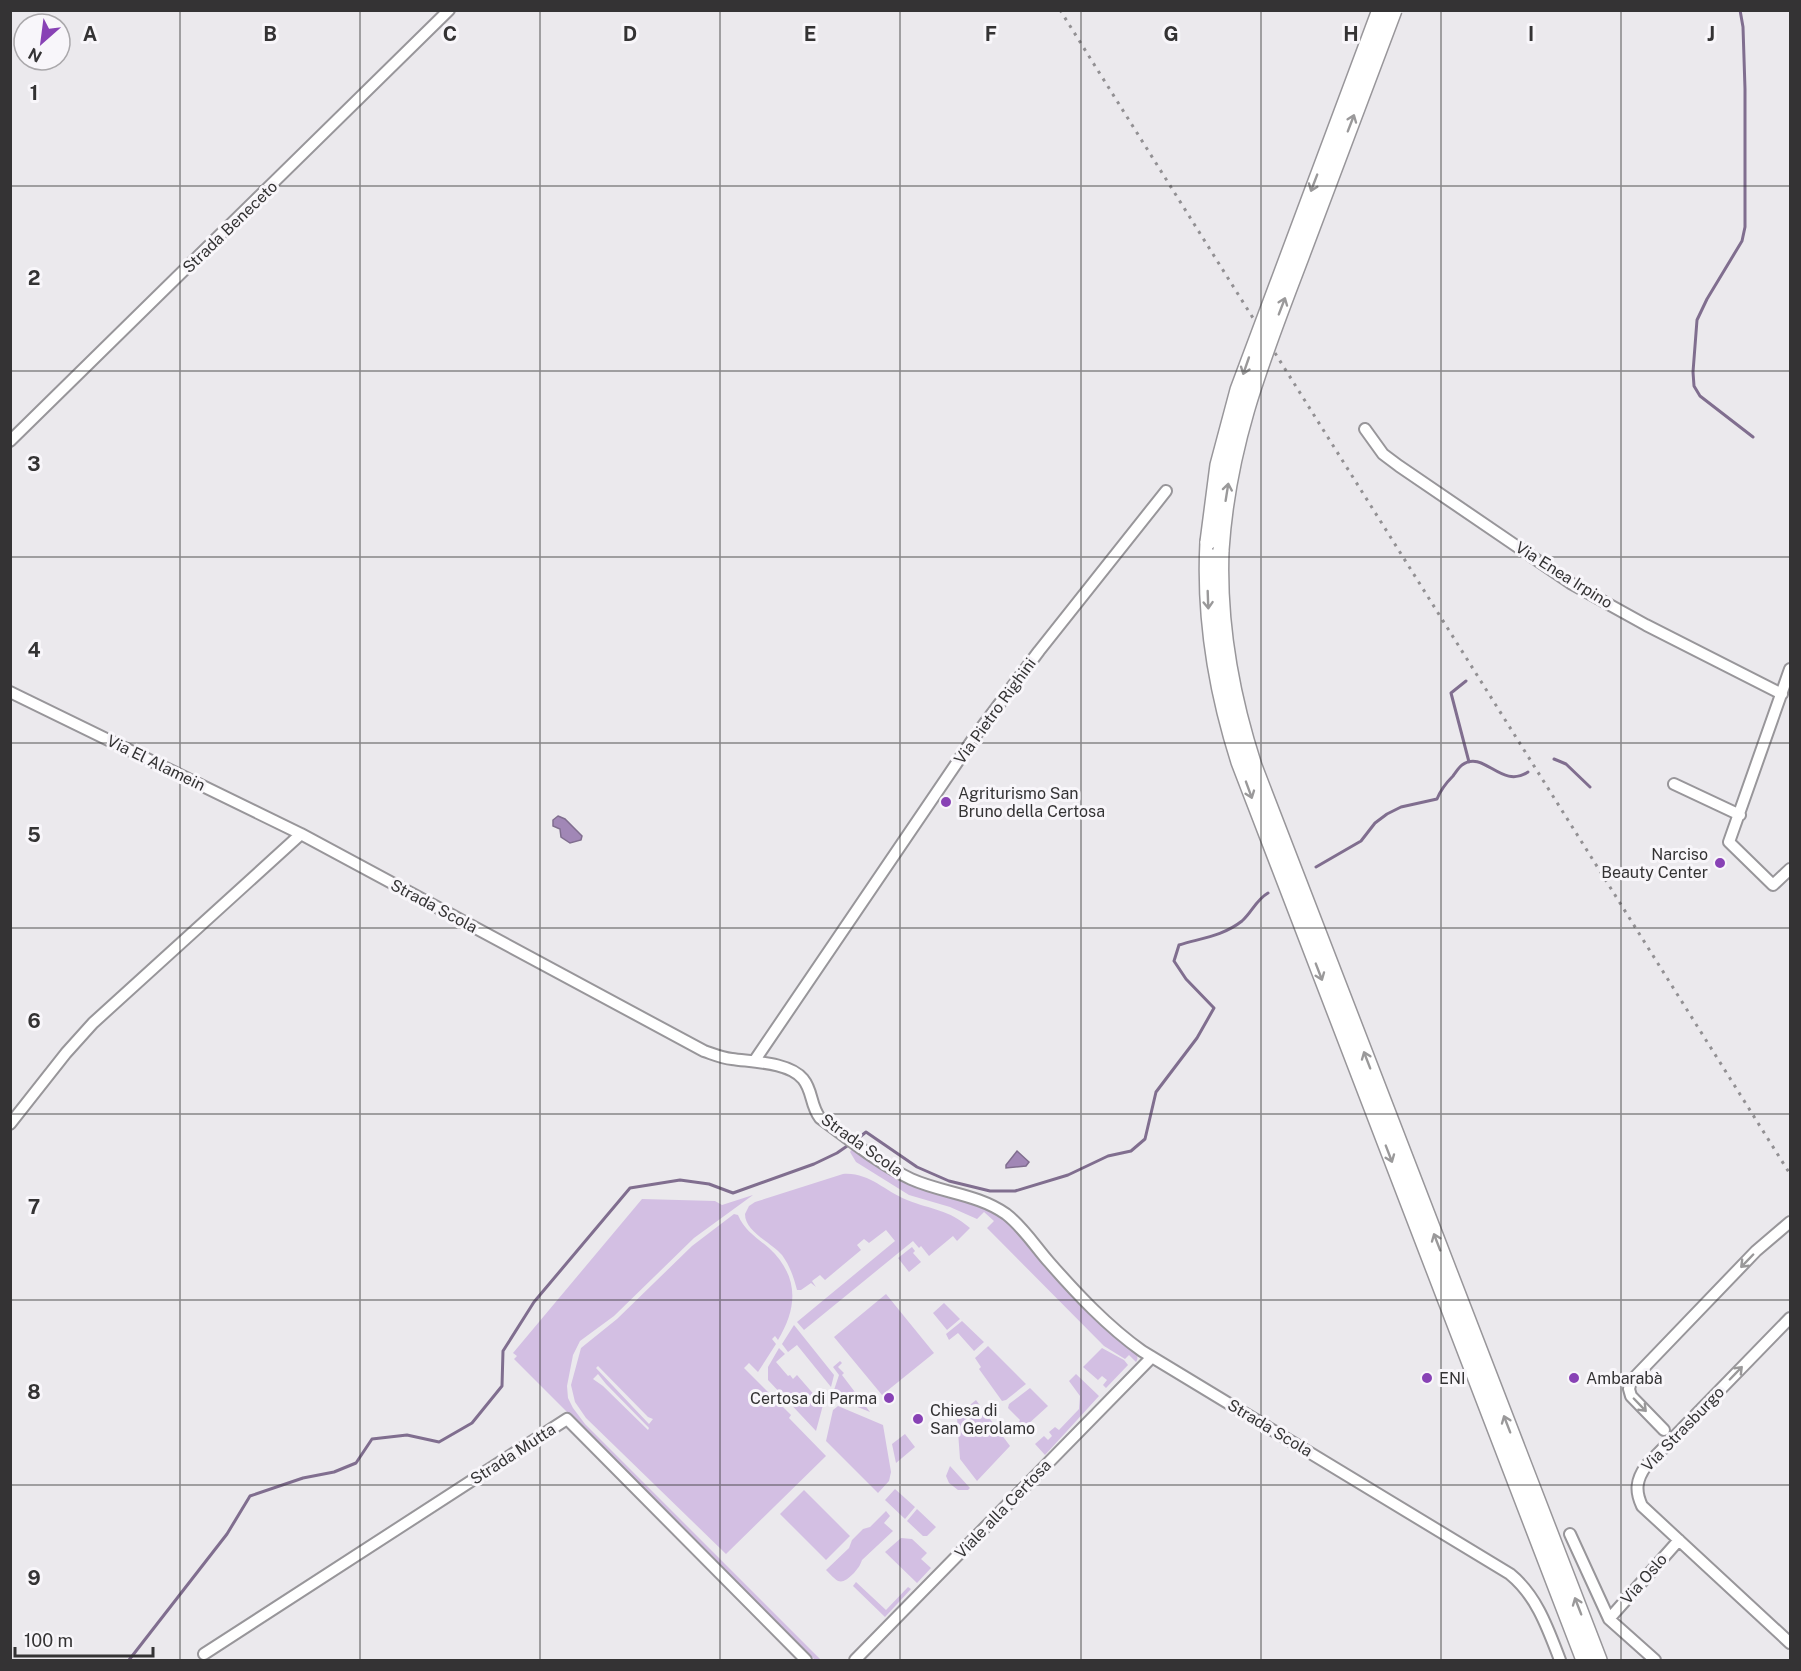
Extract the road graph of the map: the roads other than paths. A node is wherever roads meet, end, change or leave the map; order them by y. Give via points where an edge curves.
1 (449, 10) edge
2 (1380, 10) edge
3 (1394, 10) edge
4 (1365, 429) dead end
5 (10, 441) edge
6 (1166, 491) dead end
7 (1214, 546) junction
8 (1791, 669) edge
9 (10, 692) edge
10 (1782, 694) junction
11 (1674, 784) dead end
12 (1740, 815) junction
13 (301, 834) junction
14 (1791, 869) edge
15 (754, 1060) junction
16 (10, 1124) edge
17 (1791, 1222) edge
18 (1791, 1318) edge
19 (1152, 1357) junction
20 (1664, 1430) junction
21 (1681, 1430) junction
22 (1663, 1448) junction
23 (1570, 1534) dead end
24 (1679, 1540) junction
25 (1609, 1619) junction
26 (1791, 1643) edge
27 (204, 1654) dead end
28 (806, 1660) edge
29 (855, 1660) edge
30 (1560, 1660) edge
31 (1584, 1660) edge
32 (1599, 1660) edge
33 (1655, 1660) edge

1 - 5 street, Strada Beneceto
2 -> 7 highway, bridge via 1238,390 1218,465
7 -> 3 highway, bridge via 1251,392
4 - 10 street, Via Enea Irpino via 1383,454 1399,466 1572,584
6 - 15 street, Via Pietro Righini via 973,739
7 -> 31 highway via 1208,609 1212,648 1222,705 1239,762
32 -> 7 highway via 1254,766 1226,652
8 - 10 street
9 - 13 street, Via El Alamein
10 - 12 street
11 - 12 street
12 - 14 street via 1729,842 1773,885
13 - 15 street, Strada Scola via 704,1051 731,1059
13 - 16 street via 93,1023
15 - 19 street, Strada Scola via 802,1077 813,1110 820,1118 894,1170 978,1200 1006,1215 1100,1315
17 -> 20 street, Via Strasburgo via 1756,1251 1630,1380 1631,1396
21 -> 18 street, Via Strasburgo
19 - 29 street, Viale alla Certosa
19 - 30 street, Strada Scola via 1510,1574 1535,1602
20 - 21 street
20 - 22 street
21 - 22 street, Via Strasburgo
22 - 24 street, Via Strasburgo via 1640,1474 1637,1496 1642,1506
23 - 25 street
24 - 25 street, Via Oslo
24 - 26 street, Via Strasburgo
25 - 33 street
27 - 28 street, Strada Mutta via 567,1419

